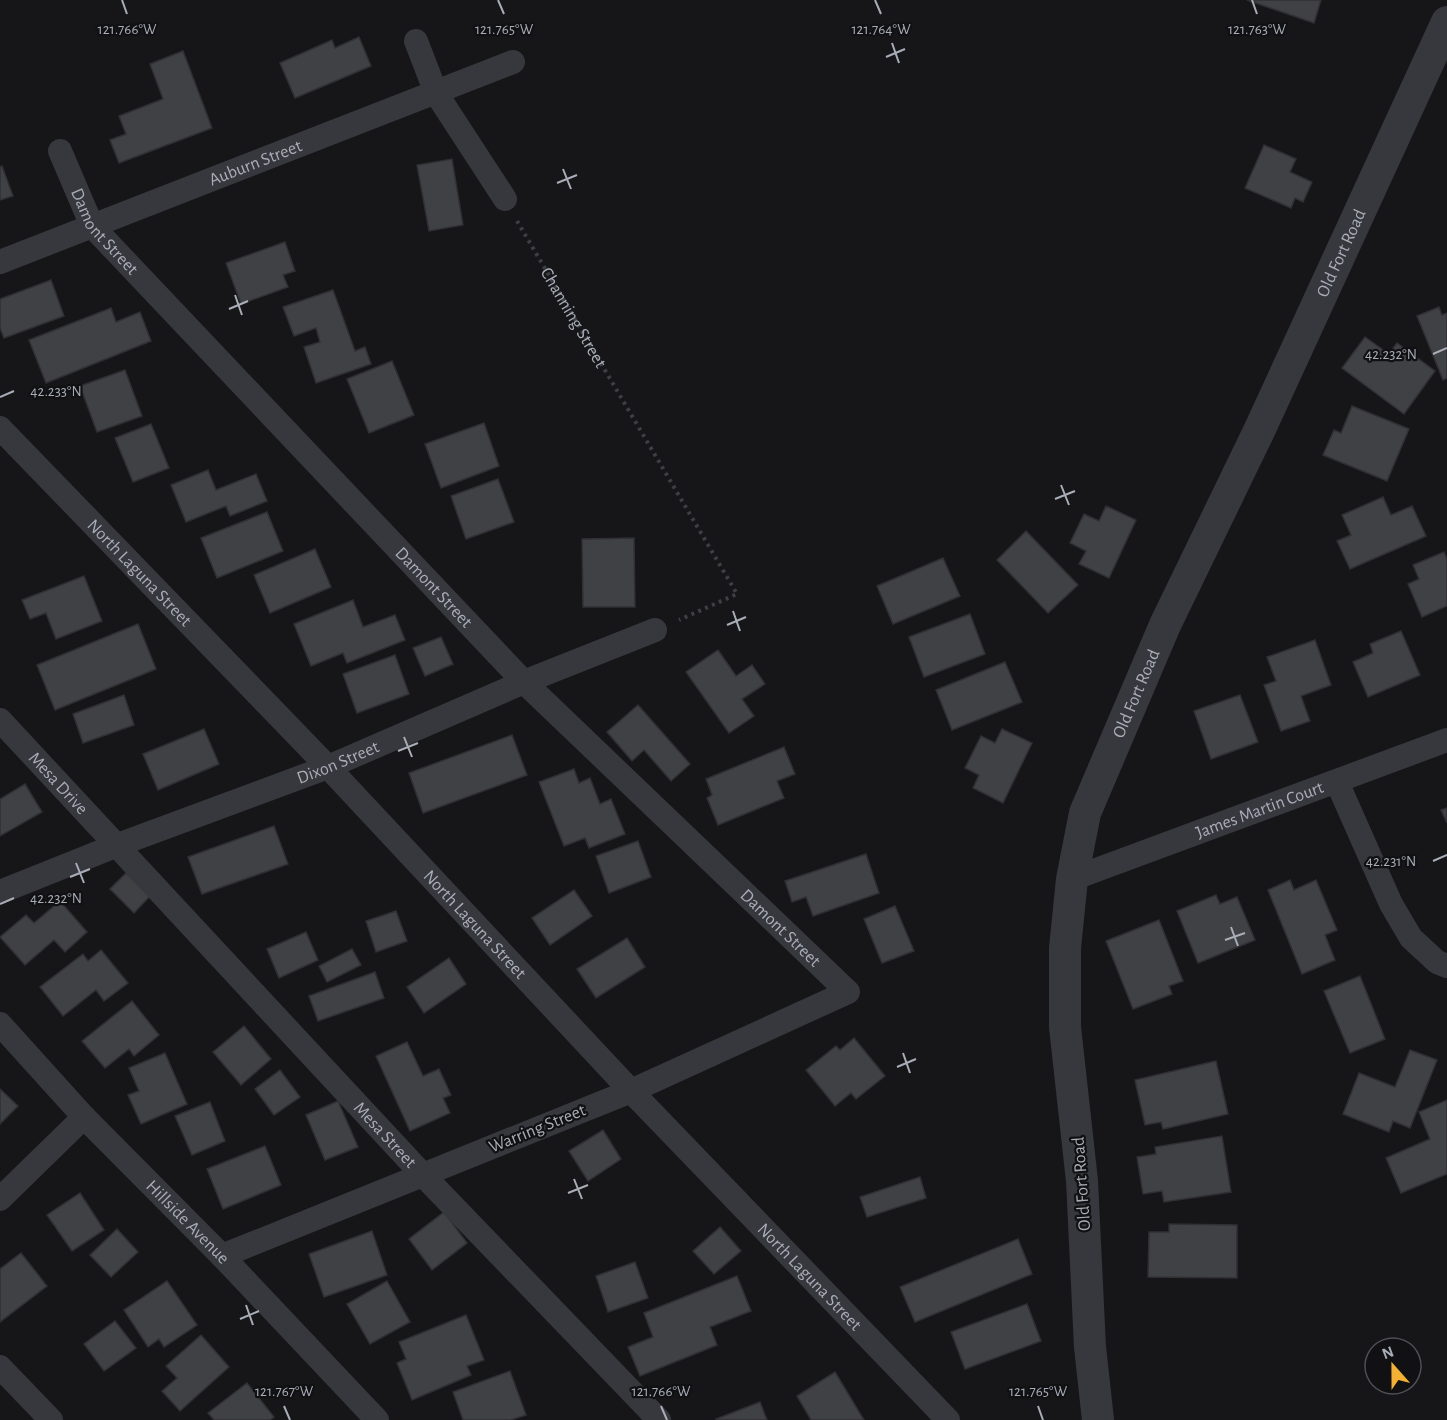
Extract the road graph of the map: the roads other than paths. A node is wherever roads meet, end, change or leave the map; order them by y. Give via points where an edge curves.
1 (1447, 22) edge
2 (416, 41) dead end
3 (513, 62) dead end
4 (436, 93) junction
5 (60, 151) dead end
6 (505, 199) road end
7 (92, 225) junction
8 (0, 262) edge
9 (0, 428) edge
10 (655, 630) road end
11 (524, 682) junction
12 (0, 720) edge
13 (1447, 740) edge
14 (328, 767) junction
15 (1337, 782) junction
16 (116, 846) junction
17 (1071, 879) junction
18 (0, 892) edge
19 (1447, 966) edge
20 (849, 992) joint
21 (0, 1024) edge
22 (631, 1090) junction
23 (84, 1117) junction
24 (422, 1174) junction
25 (0, 1199) edge
26 (222, 1256) junction
27 (0, 1367) edge
28 (51, 1420) edge
29 (377, 1420) edge
30 (659, 1420) edge
31 (948, 1420) edge
32 (1098, 1420) edge

1 - 17 street, Old Fort Road via 1165,625 1085,813
2 - 4 street
3 - 4 street, Auburn Street
4 - 6 street
4 - 7 street, Auburn Street
5 - 7 street, Damont Street
7 - 8 street, Auburn Street
7 - 11 street, Damont Street
9 - 14 street, North Laguna Street
10 - 11 street, Dixon Street
11 - 14 street, Dixon Street
11 - 20 street, Damont Street
12 - 16 street, Mesa Drive
13 - 15 street, James Martin Court
14 - 16 street, Dixon Street
14 - 22 street, North Laguna Street
15 - 17 street, James Martin Court
15 - 19 street via 1391,904 1411,938
16 - 18 street, Dixon Street
16 - 24 street, Mesa Street
17 - 32 street, Old Fort Road via 1065,948 1065,1027 1082,1181 1090,1347
20 - 22 street, Warring Street
21 - 23 street, Hillside Avenue
22 - 24 street, Warring Street
22 - 31 street, North Laguna Street
23 - 25 street
23 - 26 street, Hillside Avenue
24 - 26 street, Warring Street
24 - 30 street, Mesa Street
26 - 29 street, Hillside Avenue
27 - 28 street

